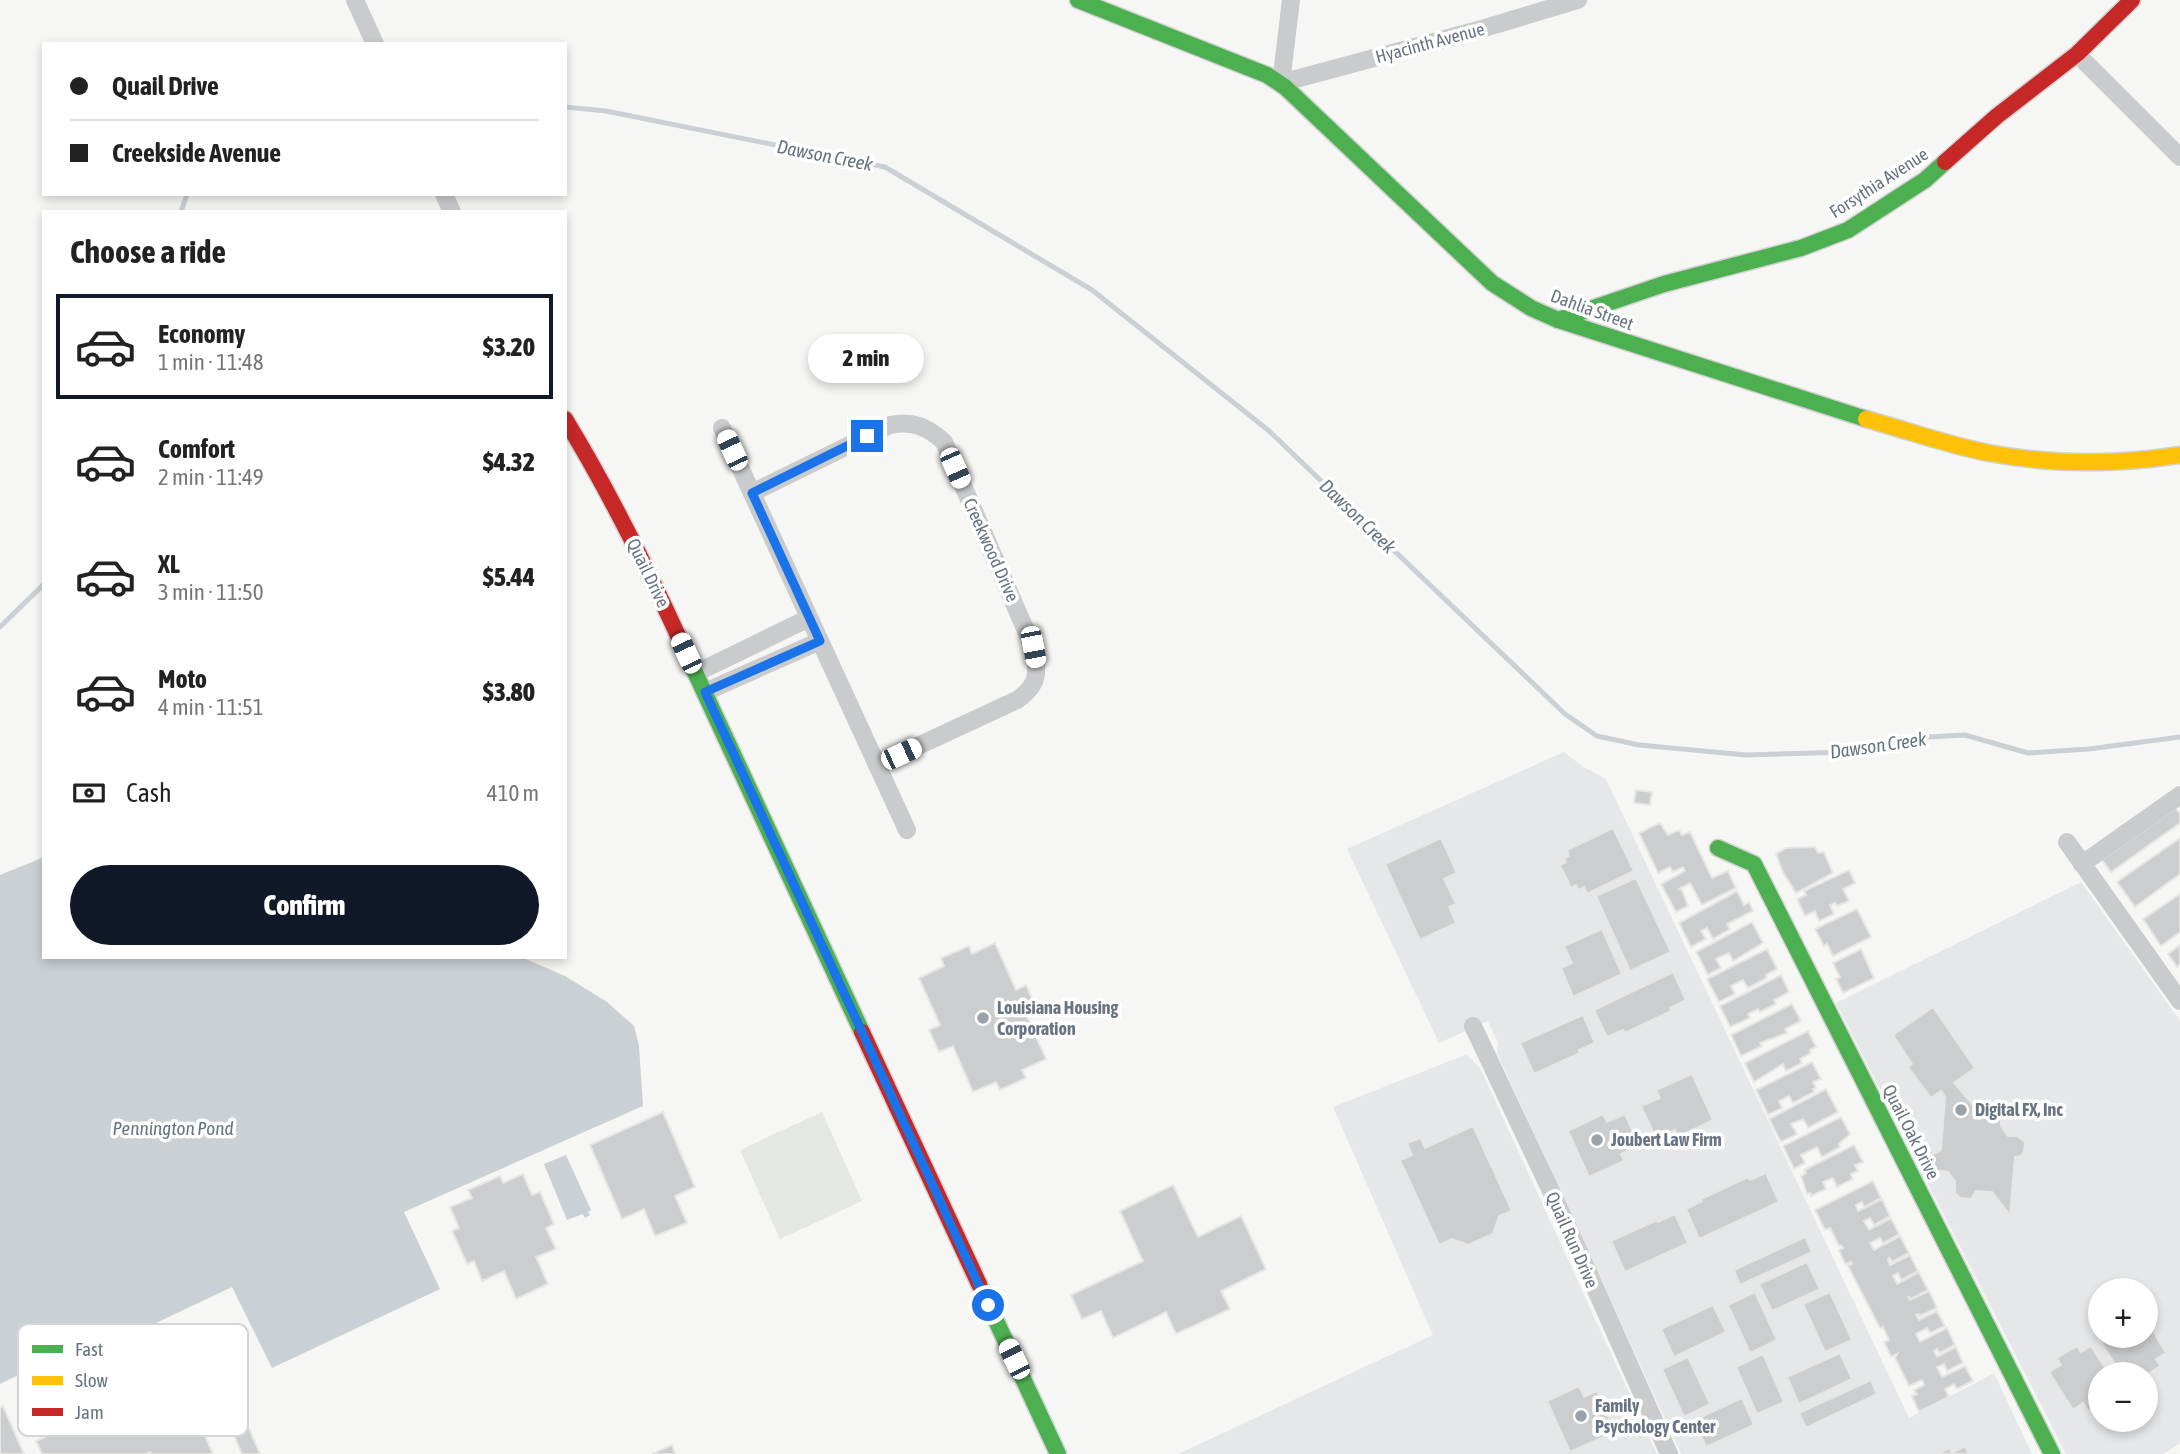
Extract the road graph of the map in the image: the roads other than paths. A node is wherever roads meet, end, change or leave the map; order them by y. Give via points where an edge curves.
1 (1079, 0) edge
2 (1292, 0) edge
3 (1578, 0) edge
4 (2133, 0) edge
5 (358, 7) edge
6 (374, 42) edge
7 (2077, 54) junction
8 (1281, 83) junction
9 (2180, 157) edge
10 (1558, 320) junction
11 (567, 422) edge
12 (722, 428) dead end
13 (2180, 455) edge
14 (752, 493) junction
15 (809, 618) junction
16 (820, 641) junction
17 (696, 673) junction
18 (705, 692) junction
19 (877, 765) junction
20 (2180, 795) edge
21 (907, 830) dead end
22 (2067, 842) dead end
23 (1717, 848) dead end
24 (2082, 864) junction
25 (2174, 981) edge
26 (2180, 1000) edge
27 (1473, 1026) dead end
28 (1058, 1454) edge
29 (1669, 1454) edge
30 (2052, 1454) edge

1 - 8 street, Dahlia Street
2 - 8 street
3 - 8 street, Hyacinth Avenue
4 - 7 street, Forsythia Avenue
5 - 6 street
7 - 9 street
7 - 10 street, Forsythia Avenue via 1925,180 1848,230
8 - 10 street, Dahlia Street via 1492,283
10 - 13 street, Dahlia Street via 1820,405 2004,456 2110,462
11 - 17 street, Quail Drive via 610,496
12 - 14 street
14 - 15 street
14 - 19 street, Creekwood Drive via 901,422 924,427 944,442 1033,647 1038,669 1029,692 1017,700
15 - 16 street
15 - 17 street
16 - 18 street
16 - 19 street
17 - 18 street, Quail Drive
18 - 28 street, Quail Drive
19 - 21 street
20 - 24 street
22 - 24 street
23 - 30 street, Quail Oak Drive via 1754,864
24 - 25 street
25 - 26 street
27 - 29 street, Quail Run Drive

